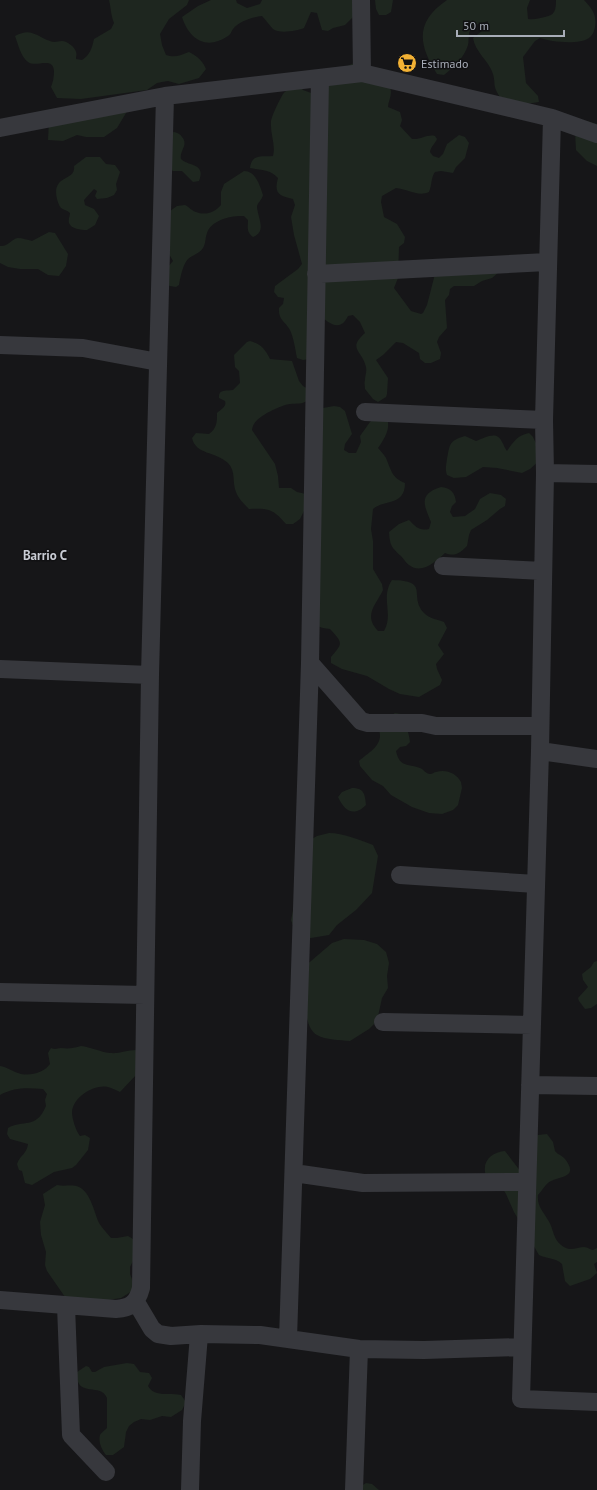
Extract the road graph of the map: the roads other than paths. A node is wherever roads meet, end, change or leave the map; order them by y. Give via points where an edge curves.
1 (361, 0) edge
2 (362, 73) junction
3 (320, 78) junction
4 (165, 96) junction
5 (552, 118) junction
6 (0, 128) edge
7 (597, 134) edge
8 (547, 262) junction
9 (316, 274) junction
10 (0, 345) edge
11 (158, 362) junction
12 (365, 412) dead end
13 (544, 420) junction
14 (545, 473) junction
15 (597, 474) edge
16 (443, 566) dead end
17 (543, 571) junction
18 (310, 663) junction
19 (0, 668) edge
20 (150, 675) junction
21 (540, 726) junction
22 (540, 751) junction
23 (597, 759) edge
24 (400, 874) dead end
25 (536, 884) junction
26 (0, 992) edge
27 (145, 995) junction
28 (383, 1022) dead end
29 (532, 1025) junction
30 (530, 1085) junction
31 (597, 1086) edge
32 (294, 1173) junction
33 (527, 1182) junction
34 (0, 1300) edge
35 (136, 1302) junction
36 (66, 1306) junction
37 (199, 1334) junction
38 (288, 1339) junction
39 (522, 1347) junction
40 (359, 1349) junction
41 (597, 1402) edge
42 (106, 1472) dead end
43 (190, 1490) edge
44 (354, 1490) edge

1 - 2 street
2 - 3 street
2 - 5 street
3 - 4 street
3 - 9 street
4 - 6 street
4 - 11 street
5 - 7 street
5 - 8 street
8 - 9 street
8 - 13 street
9 - 18 street
10 - 11 street via 83,348
11 - 20 street
12 - 13 street
13 - 14 street
14 - 15 street
14 - 17 street
16 - 17 street
17 - 21 street
18 - 21 street via 361,721 368,723
18 - 32 street
19 - 20 street
20 - 27 street
21 - 22 street
22 - 23 street
22 - 25 street
24 - 25 street
25 - 29 street
26 - 27 street
27 - 35 street via 141,1288
28 - 29 street
29 - 30 street
30 - 31 street
30 - 33 street
32 - 33 street via 363,1183
32 - 38 street
33 - 39 street
34 - 36 street
35 - 36 street via 128,1307 116,1309
35 - 37 street via 149,1325 158,1334
36 - 42 street via 71,1435
37 - 38 street via 257,1335
37 - 43 street
38 - 40 street
39 - 40 street
39 - 41 street via 521,1400
40 - 44 street

